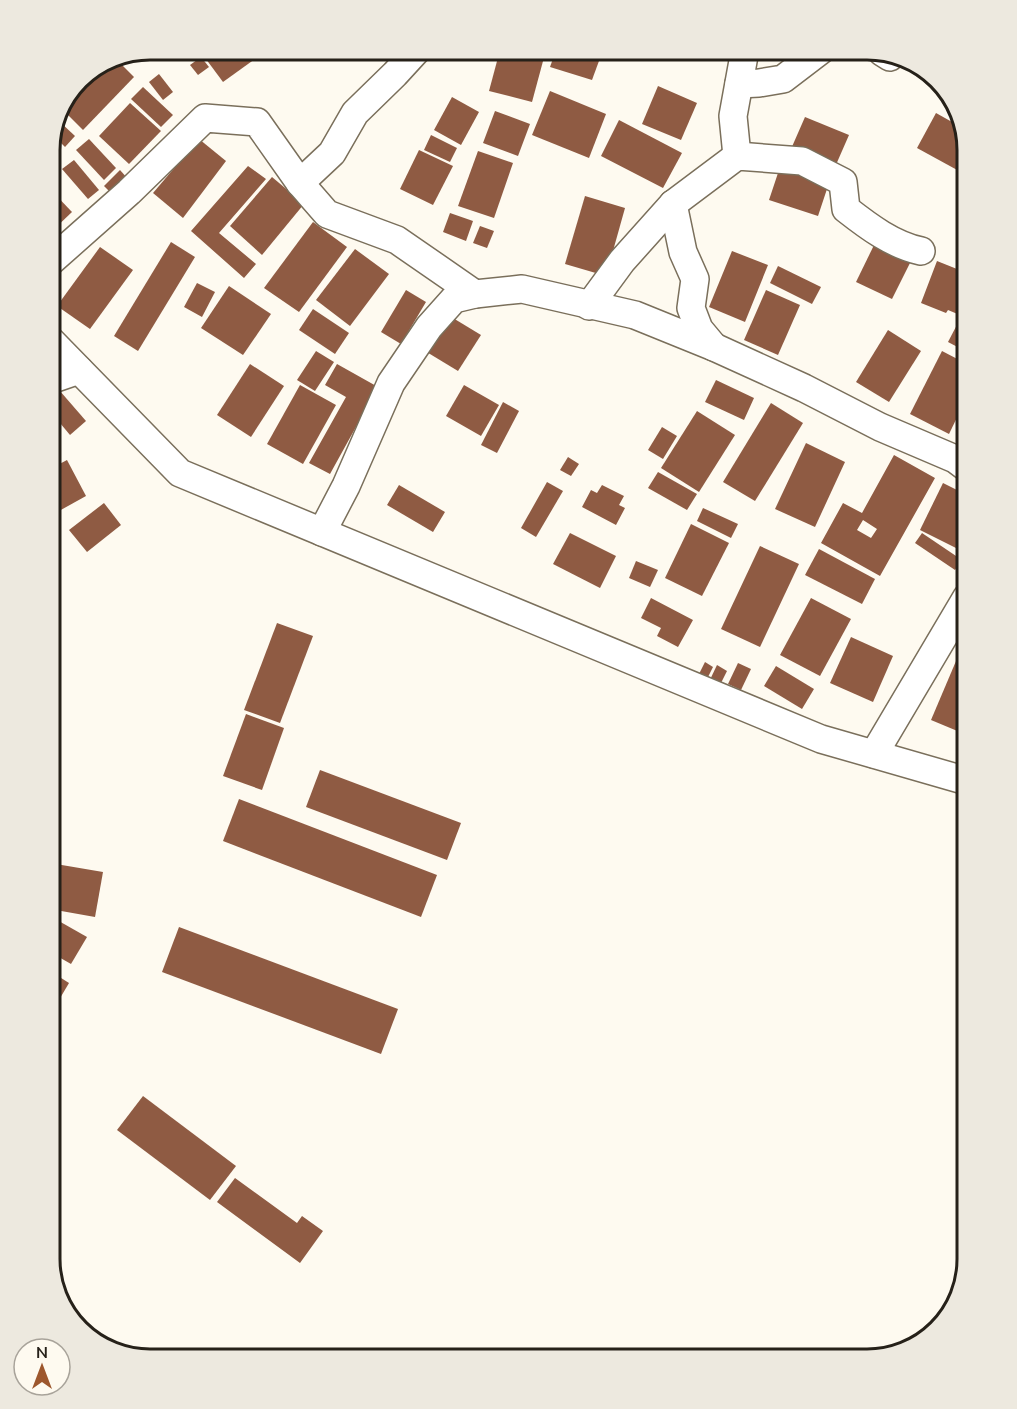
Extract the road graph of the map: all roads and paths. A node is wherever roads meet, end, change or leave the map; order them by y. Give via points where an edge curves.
1 (408, 60) edge
2 (743, 60) edge
3 (809, 60) edge
4 (739, 84) junction
5 (737, 156) junction
6 (300, 183) junction
7 (673, 204) junction
8 (921, 251) dead end
9 (60, 253) edge
10 (475, 294) junction
11 (589, 306) junction
12 (714, 347) junction
13 (60, 350) edge
14 (79, 370) junction
15 (60, 377) edge
16 (957, 460) edge
17 (322, 532) junction
18 (957, 615) edge
19 (874, 753) junction
20 (957, 778) edge

1 - 6 street via 355,113 332,153
2 - 4 street
3 - 4 street via 783,79
4 - 5 street via 733,116
5 - 7 street
5 - 8 street via 802,161 843,182 846,209 904,247
6 - 9 street via 257,122 205,118
6 - 10 street via 327,214 397,240
7 - 11 street via 622,261
7 - 12 street via 683,252 695,279 691,308 699,329
10 - 11 street via 522,290
10 - 17 street via 454,299 391,382
11 - 12 street via 635,315
12 - 16 street
13 - 14 street
14 - 15 street
14 - 17 street via 180,473
17 - 19 street via 821,739
18 - 19 street
19 - 20 street

